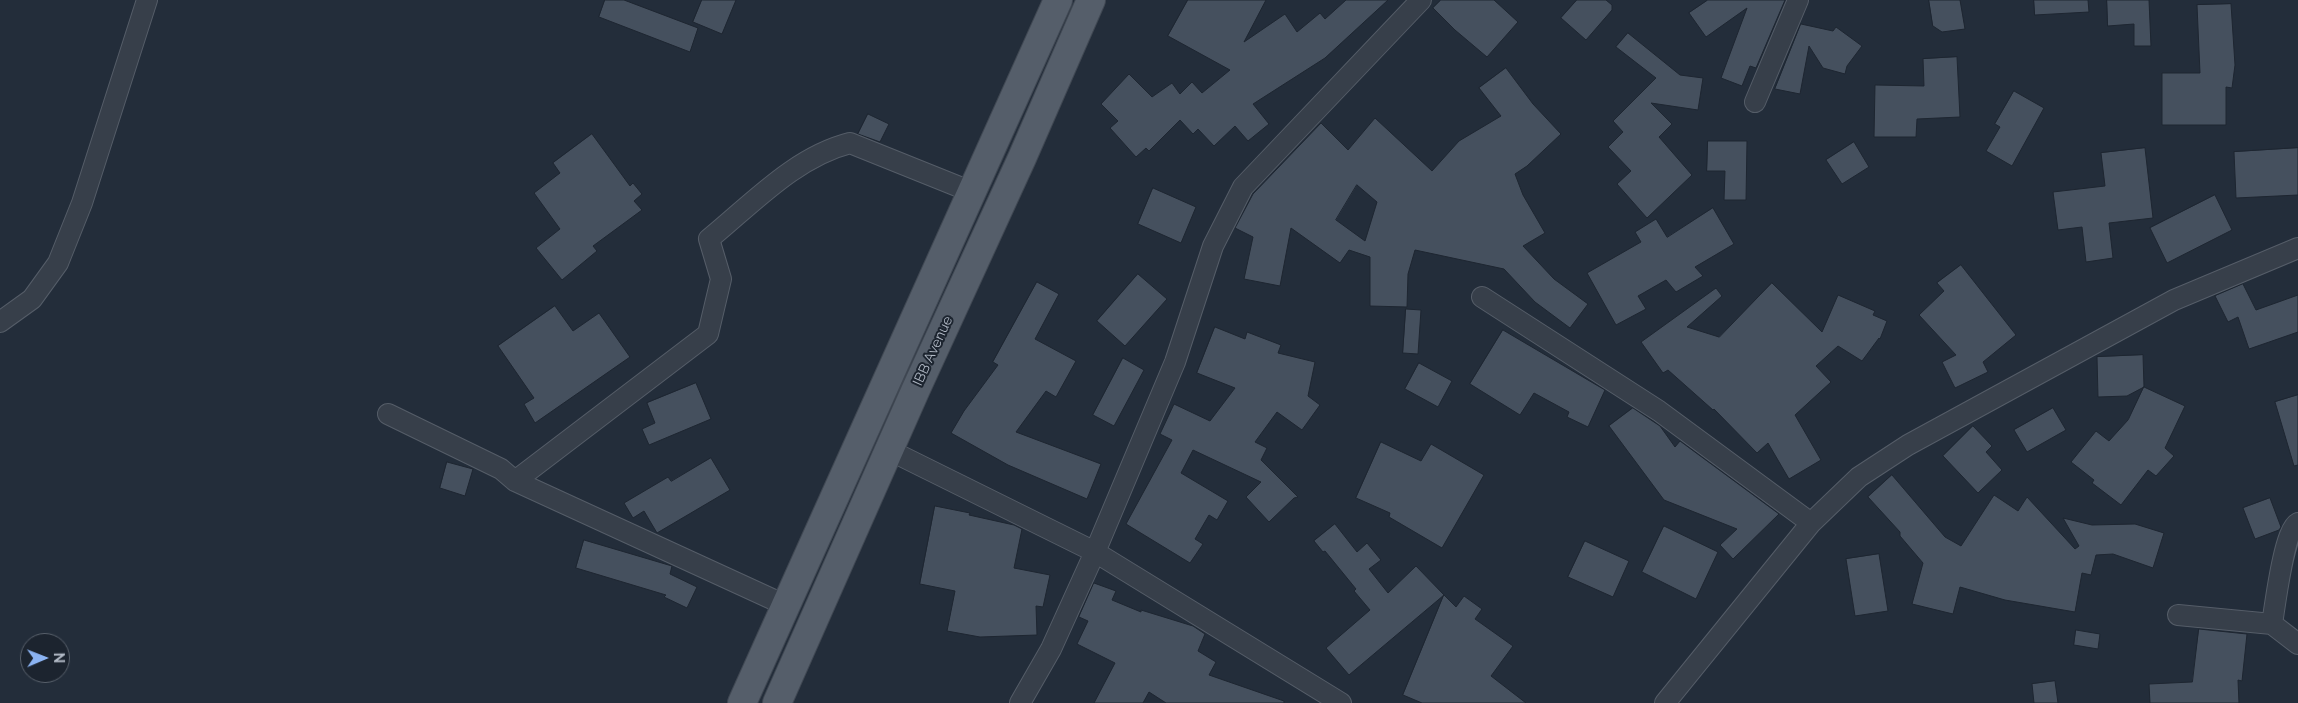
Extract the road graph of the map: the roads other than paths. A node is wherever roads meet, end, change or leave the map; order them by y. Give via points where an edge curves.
1 (146, 0) edge
2 (1058, 0) edge
3 (1091, 0) edge
4 (1421, 0) edge
5 (1798, 0) edge
6 (1755, 102) dead end
7 (972, 192) junction
8 (2298, 248) edge
9 (1482, 296) dead end
10 (0, 322) edge
11 (388, 414) dead end
12 (889, 450) junction
13 (515, 481) junction
14 (1811, 523) junction
15 (2298, 523) edge
16 (1095, 552) junction
17 (785, 606) junction
18 (2178, 615) dead end
19 (2272, 624) junction
20 (2298, 644) edge
21 (742, 703) edge
22 (777, 703) edge
23 (1020, 703) edge
24 (1341, 703) edge
25 (1665, 703) edge

1 - 10 street via 82,204 58,263 32,298
2 - 7 main road
3 - 12 main road, IBB Avenue
4 - 16 street via 1243,186 1213,246 1175,362
5 - 6 street
7 - 13 street via 850,143 829,148 796,167 710,239 722,279 708,334
7 - 17 main road
8 - 14 street via 2174,300 1908,445 1859,477
9 - 14 street via 1659,411
11 - 13 street via 502,469
12 - 16 street
12 - 22 main road, IBB Avenue
13 - 17 street
14 - 25 street
15 - 19 street via 2287,539
16 - 23 street via 1051,648
16 - 24 street
17 - 21 main road
18 - 19 street
19 - 20 street

